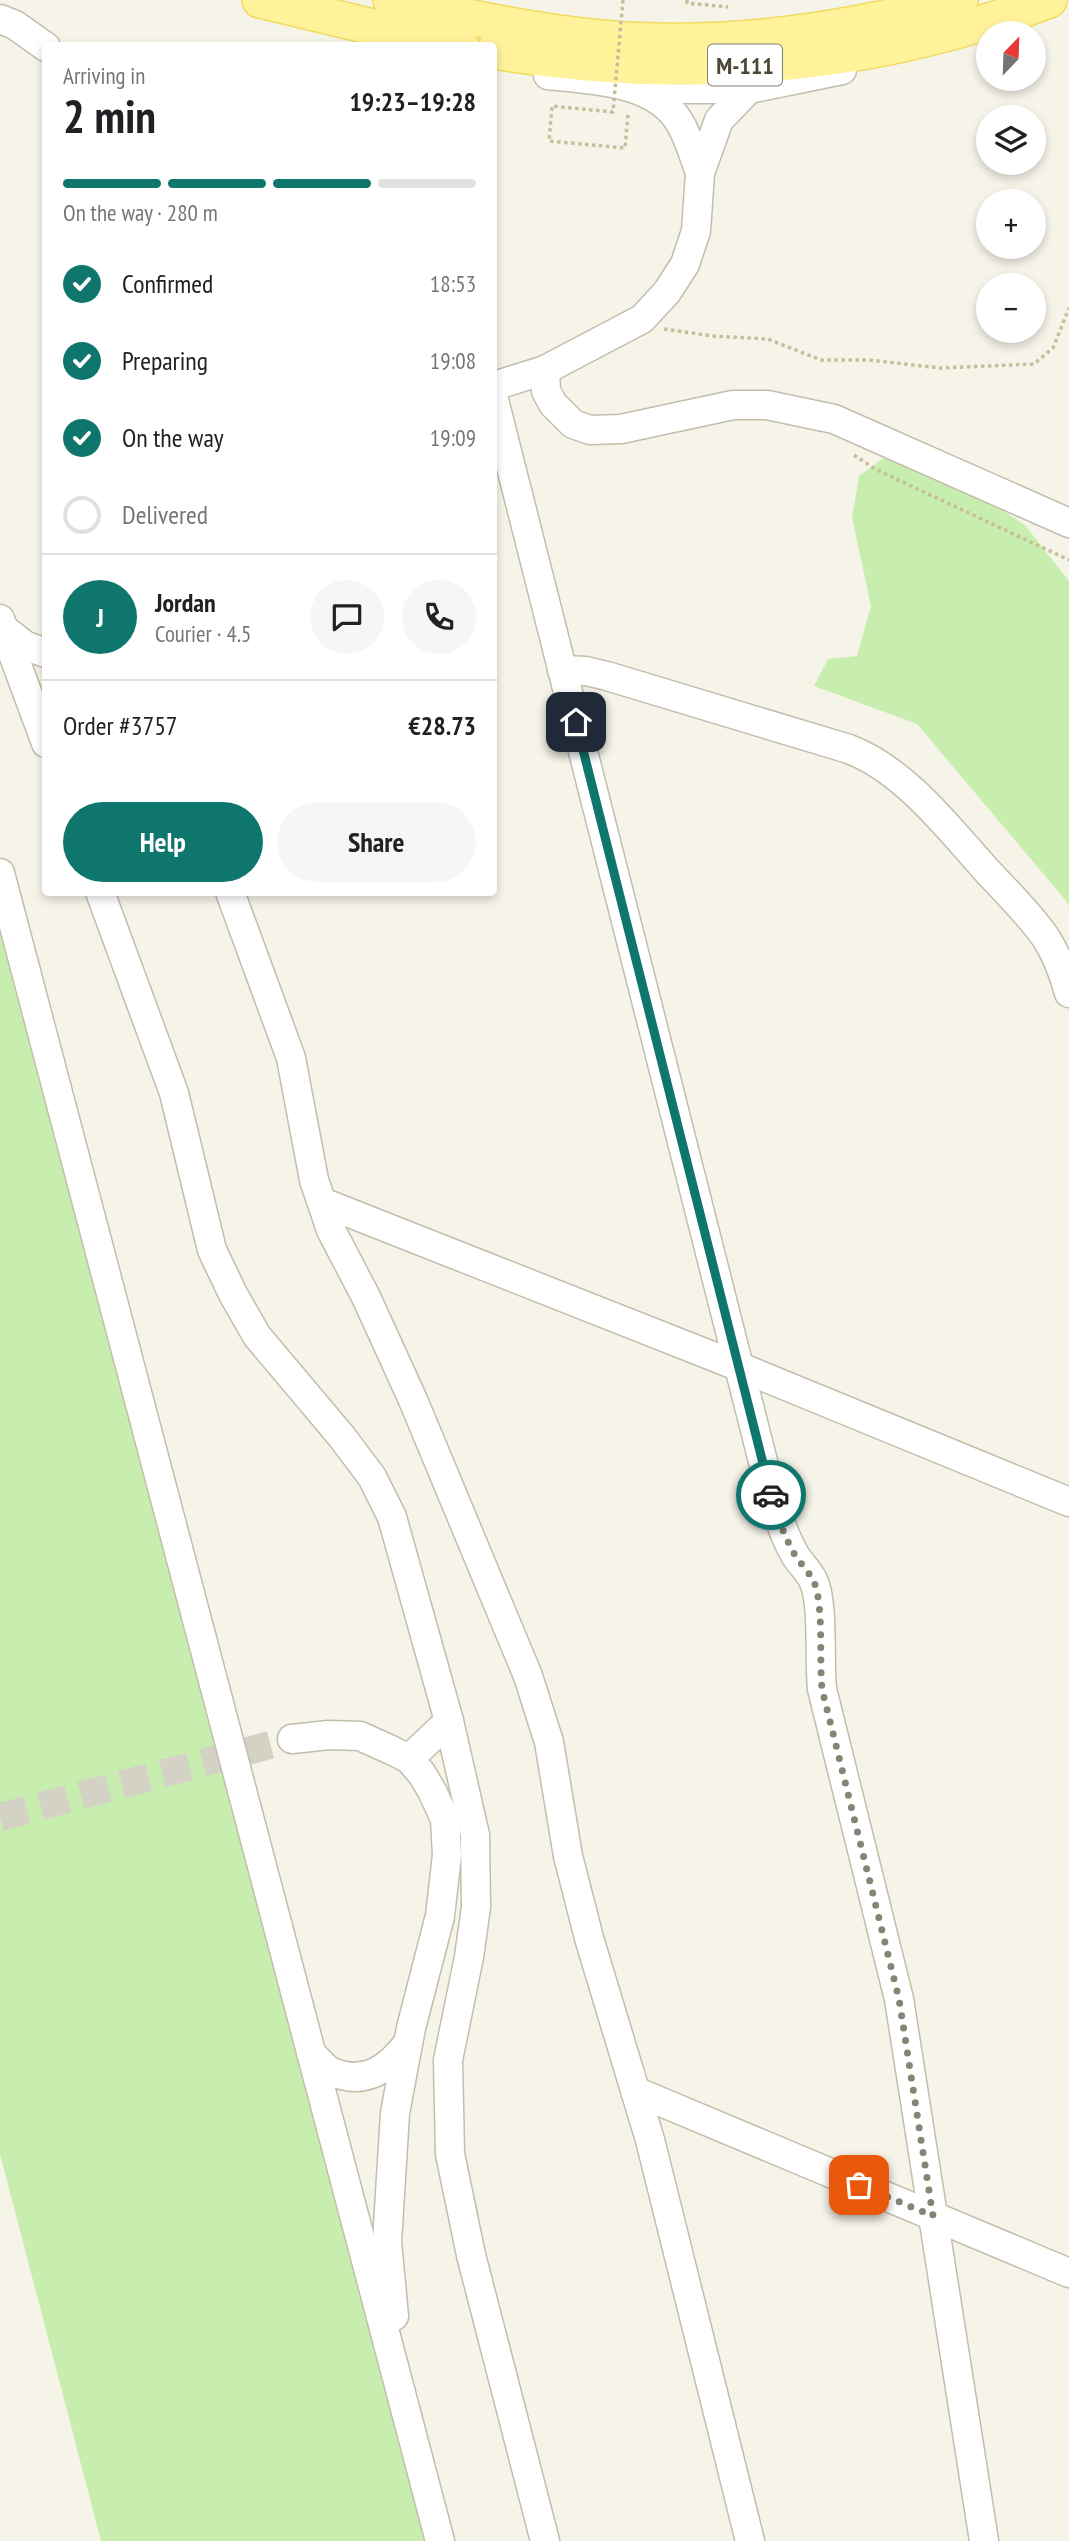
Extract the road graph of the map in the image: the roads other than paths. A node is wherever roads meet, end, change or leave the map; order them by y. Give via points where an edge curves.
1 (260, 0) edge
2 (440, 0) edge
3 (960, 0) edge
4 (1049, 0) edge
5 (382, 14) edge
6 (0, 19) edge
7 (992, 20) junction
8 (466, 32) edge
9 (416, 42) edge
10 (42, 44) edge
11 (497, 52) edge
12 (497, 67) edge
13 (749, 89) junction
14 (633, 102) junction
15 (699, 173) junction
16 (545, 370) junction
17 (497, 385) edge
18 (497, 412) edge
19 (1069, 523) edge
20 (2, 624) edge
21 (42, 652) edge
22 (562, 670) junction
23 (42, 732) edge
24 (0, 873) edge
25 (101, 896) edge
26 (231, 896) edge
27 (1069, 993) edge
28 (321, 1202) junction
29 (740, 1367) junction
30 (1069, 1502) edge
31 (449, 1721) junction
32 (292, 1739) tunnel mouth
33 (409, 1759) junction
34 (408, 2043) junction
35 (311, 2053) junction
36 (635, 2091) junction
37 (933, 2216) junction
38 (1069, 2273) edge
39 (402, 2395) junction
40 (440, 2541) edge
41 (545, 2541) edge
42 (750, 2541) edge
43 (984, 2541) edge

1 - 5 main road, M-111
2 - 8 lane
3 - 8 main road, M-111 via 828,29 755,37 680,40
4 - 7 main road, M-111
5 - 8 main road, M-111
5 - 9 lane, M-111
6 - 10 lane
7 - 11 main road, M-111 via 887,48 717,68 654,69
7 - 13 lane, M-111 via 969,43
12 - 14 lane, M-111
13 - 14 lane, M-111
13 - 15 lane, M-111 via 719,120
14 - 15 lane, M-111 via 665,106 679,121
15 - 16 lane via 696,231 685,264 667,292 642,319
16 - 17 lane
16 - 19 lane via 554,404 573,424 590,430 621,429 733,405 767,405 834,419
18 - 22 lane
20 - 21 lane via 26,646
20 - 23 lane
22 - 27 lane via 607,676 849,749 880,763 947,826 1033,921 1047,940
22 - 29 lane
24 - 35 lane
25 - 31 lane via 174,1093 212,1250 257,1336 342,1437 372,1477 393,1517
26 - 28 lane via 291,1058
28 - 29 lane
28 - 36 lane via 413,1400 528,1676 549,1742 568,1856 589,1938
29 - 30 lane
29 - 37 lane via 782,1531 813,1580 819,1602 822,1689 899,1999
31 - 33 lane
31 - 41 lane via 475,1835 477,1907 448,2060 450,2154 471,2255
32 - 33 lane via 360,1736
33 - 34 lane via 445,1819 447,1855 440,1916
34 - 35 lane via 393,2063 357,2077 331,2071
34 - 39 lane via 395,2113 387,2242
35 - 39 lane
36 - 37 lane
36 - 42 lane
37 - 38 lane
37 - 43 lane
39 - 40 lane

